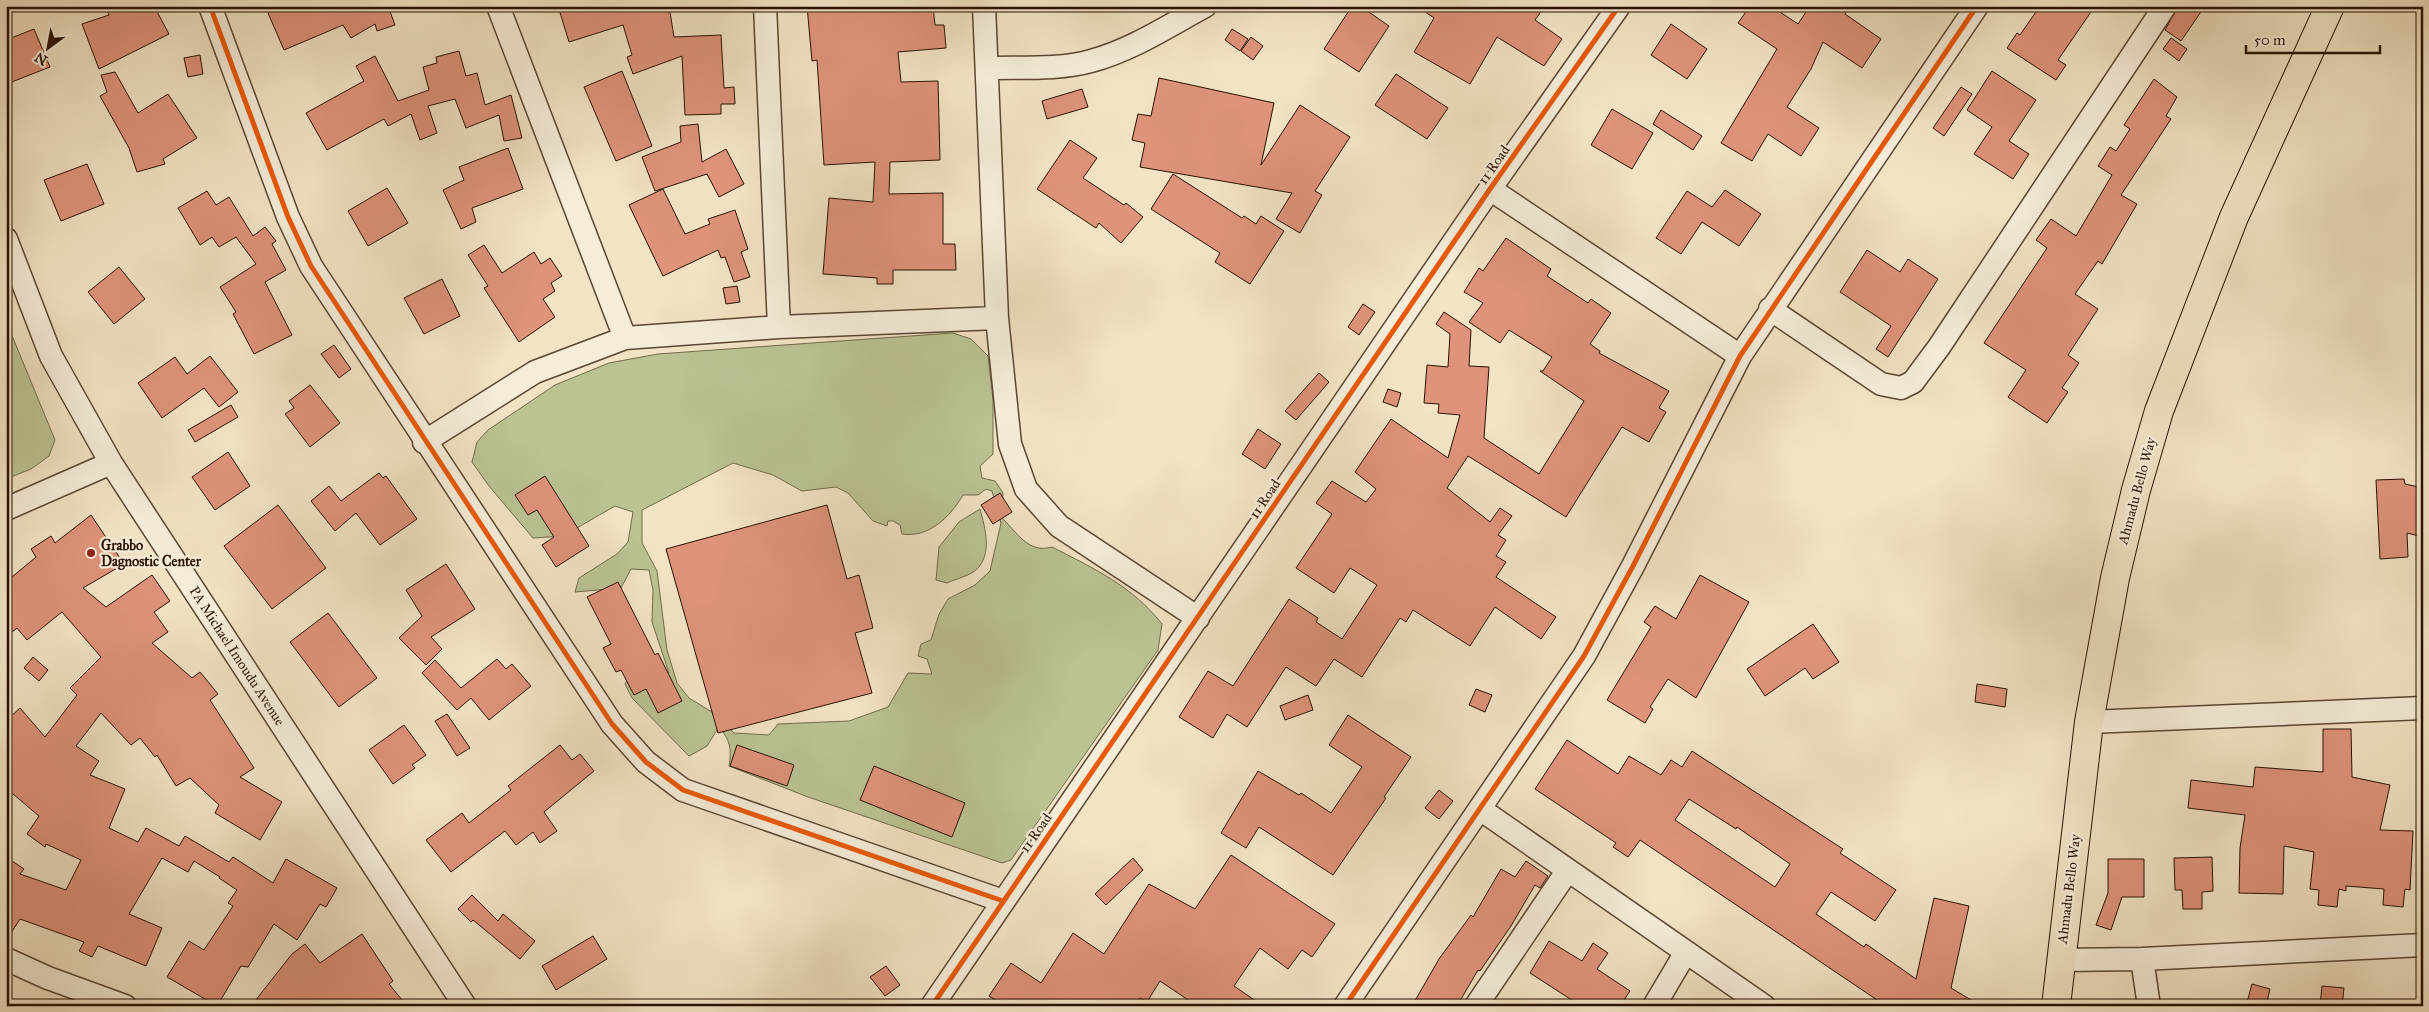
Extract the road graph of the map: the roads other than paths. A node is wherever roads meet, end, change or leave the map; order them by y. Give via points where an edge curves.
1 (210, 6) edge
2 (498, 6) edge
3 (765, 6) edge
4 (984, 6) edge
5 (1205, 6) edge
6 (1619, 6) edge
7 (1977, 6) edge
8 (2165, 6) edge
9 (2330, 6) edge
10 (988, 68) junction
11 (1490, 189) junction
12 (6, 239) edge
13 (1770, 309) junction
14 (997, 318) junction
15 (779, 327) junction
16 (624, 338) junction
17 (1740, 356) junction
18 (424, 442) junction
19 (111, 463) junction
20 (6, 509) edge
21 (1198, 618) junction
22 (2423, 708) edge
23 (2089, 722) junction
24 (1480, 809) junction
25 (1568, 870) junction
26 (1003, 900) junction
27 (2423, 945) edge
28 (1686, 952) junction
29 (2142, 959) junction
30 (6, 960) edge
31 (2060, 960) junction
32 (125, 1006) edge
33 (465, 1006) edge
34 (932, 1006) edge
35 (1345, 1006) edge
36 (1476, 1006) edge
37 (1654, 1006) edge
38 (1764, 1006) edge
39 (2056, 1006) edge
40 (2149, 1006) edge

1 - 18 street via 288,216 311,266
2 - 16 street
3 - 15 street
4 - 10 street
5 - 10 street via 1126,50 1090,62
6 - 11 street, 11 Road
7 - 13 street
8 - 13 street via 1913,382 1901,388 1881,384
9 - 23 main road, Ahmadu Bello Way via 2234,217 2158,411 2115,578
10 - 14 street
11 - 17 street
11 - 21 street, 11 Road
12 - 19 street, PA Michael Imoudu Avenue via 51,356
13 - 17 street
14 - 15 street
14 - 21 street via 1010,444 1026,489 1060,526
15 - 16 street
16 - 18 street via 535,372
17 - 24 street via 1584,656
18 - 26 street via 612,724 646,762 684,790
19 - 20 street
19 - 33 street, PA Michael Imoudu Avenue
21 - 26 street, 11 Road
22 - 23 street
23 - 31 main road, Ahmadu Bello Way
24 - 25 street
24 - 35 street
25 - 28 street
25 - 36 street
26 - 34 street, 11 Road
27 - 29 street
28 - 37 street
28 - 38 street
29 - 31 street
29 - 40 street
30 - 32 street
31 - 39 main road, Ahmadu Bello Way

